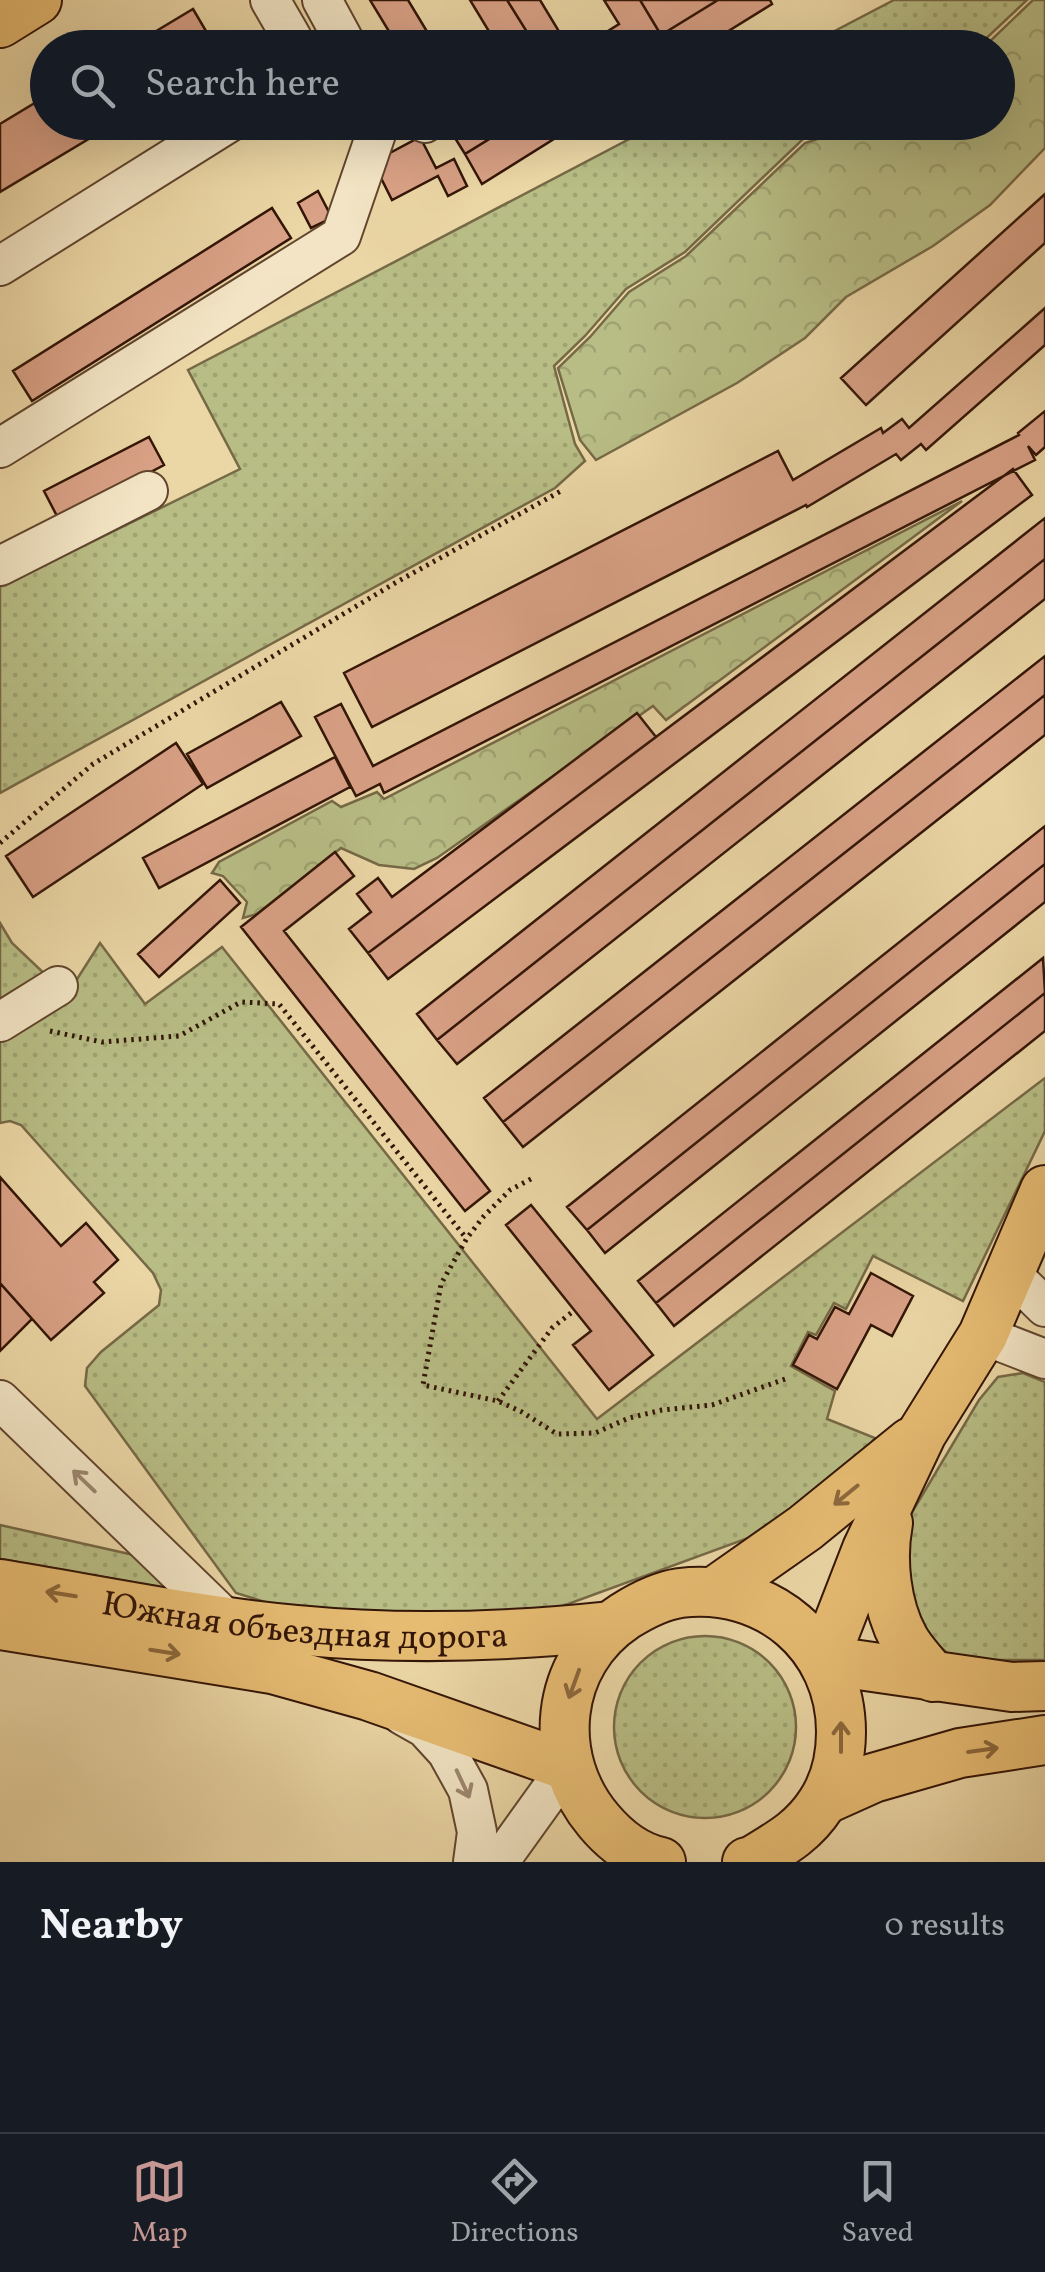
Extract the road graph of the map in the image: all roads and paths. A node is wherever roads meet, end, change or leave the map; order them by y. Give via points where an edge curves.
1 (37, 0) edge
2 (270, 0) edge
3 (322, 0) edge
4 (0, 23) edge
5 (287, 30) edge
6 (338, 30) edge
7 (201, 140) edge
8 (374, 140) edge
9 (0, 266) edge
10 (0, 448) edge
11 (148, 491) dead end
12 (561, 491) dead end
13 (0, 566) edge
14 (0, 843) edge
15 (58, 986) dead end
16 (1, 1022) edge
17 (531, 1180) dead end
18 (1045, 1190) edge
19 (467, 1238) junction
20 (1010, 1273) junction
21 (1045, 1308) edge
22 (571, 1313) dead end
23 (983, 1335) junction
24 (1045, 1359) edge
25 (788, 1378) dead end
26 (0, 1400) edge
27 (498, 1400) junction
28 (922, 1433) junction
29 (0, 1584) edge
30 (714, 1592) junction
31 (229, 1622) junction
32 (0, 1625) edge
33 (610, 1626) junction
34 (824, 1660) junction
35 (933, 1677) junction
36 (1045, 1686) edge
37 (370, 1696) junction
38 (1045, 1740) edge
39 (568, 1766) junction
40 (805, 1831) edge
41 (650, 1861) edge
42 (473, 1862) edge
43 (499, 1862) edge
44 (747, 1862) edge

1 - 4 main road
2 - 5 street
3 - 6 street
7 - 9 street
8 - 10 street via 340,236
11 - 13 street
12 - 14 path via 395,582 93,764
15 - 16 street
16 - 19 path via 102,1042 180,1036 241,1002 279,1004
17 - 19 path via 510,1190
18 - 20 main road
19 - 27 path via 440,1284 423,1385
20 - 21 street
20 - 23 main road
22 - 27 path
23 - 24 street
23 - 28 main road
25 - 27 path via 712,1405 645,1414 594,1433 557,1434
31 -> 26 street
28 -> 30 main road
28 - 34 main road
28 - 35 main road via 893,1498 885,1570 904,1639
31 -> 29 main road, Южная объездная дорога
30 - 33 main road via 641,1605
30 - 34 main road via 758,1602 796,1626
31 - 33 main road, Южная объездная дорога via 436,1635
32 -> 37 main road, Южная объездная дорога via 272,1669
33 -> 39 main road via 569,1690 563,1728
34 - 35 main road
40 -> 34 main road via 841,1755 841,1706
35 - 36 main road
37 - 39 main road, Южная объездная дорога
37 -> 42 street via 426,1728 446,1752 468,1790 477,1832
40 -> 38 main road via 873,1778 960,1753
39 - 41 main road via 585,1804 612,1837
39 - 43 street
40 - 44 main road

